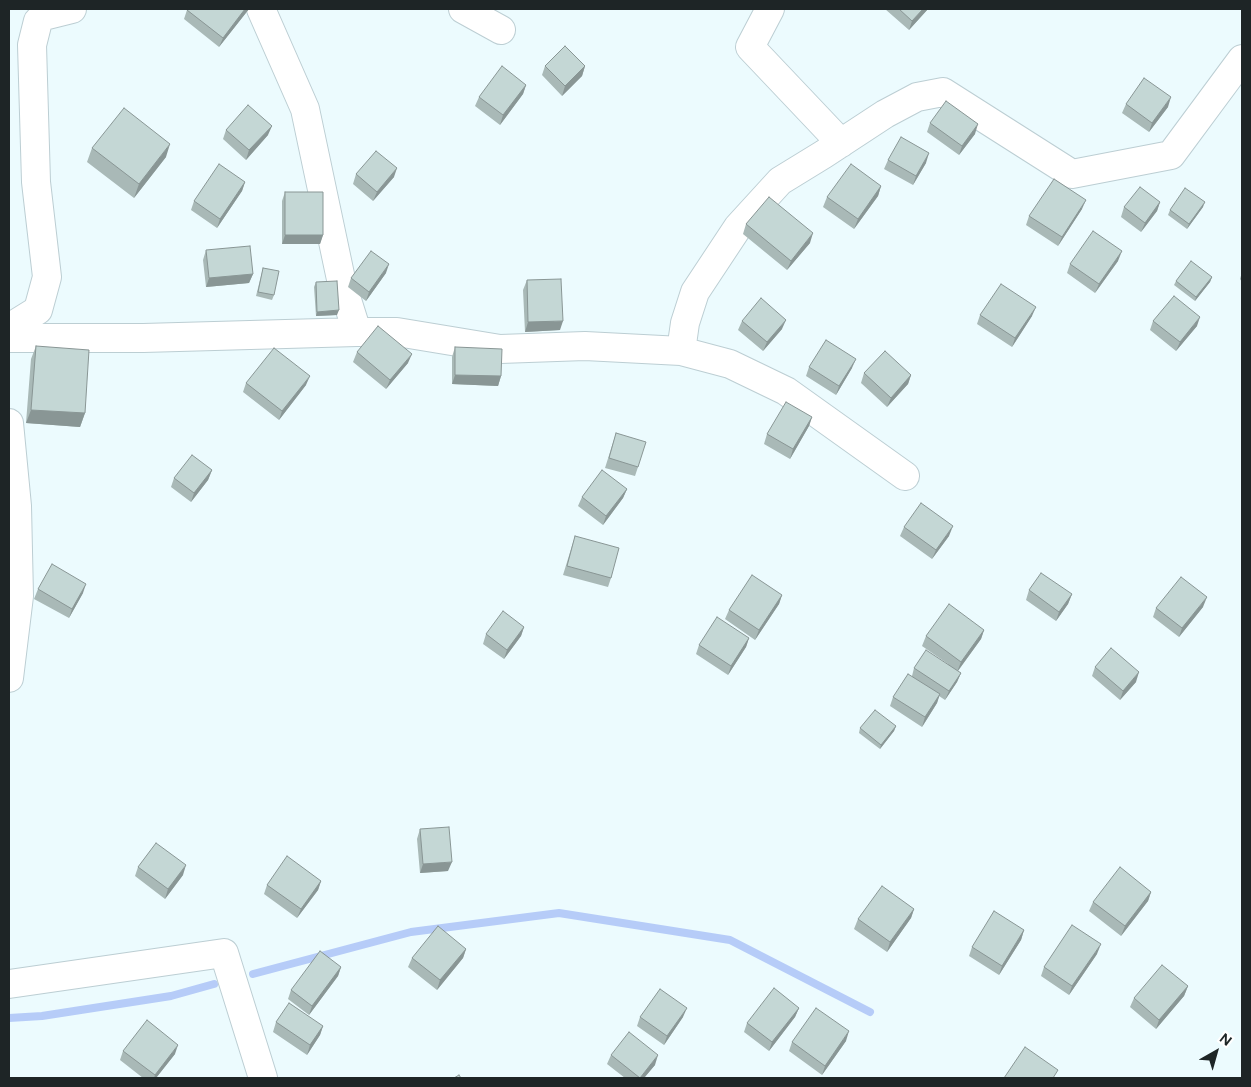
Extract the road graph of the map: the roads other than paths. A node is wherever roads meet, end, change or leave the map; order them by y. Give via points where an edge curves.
1 (72, 9) edge
2 (261, 9) edge
3 (463, 9) edge
4 (770, 9) edge
5 (502, 30) dead end
6 (1242, 59) edge
7 (841, 143) junction
8 (9, 328) edge
9 (357, 332) junction
10 (9, 338) edge
11 (681, 351) junction
12 (9, 423) edge
13 (905, 476) dead end
14 (9, 678) edge
15 (9, 984) edge
16 (263, 1078) edge

1 - 8 street via 38,20 32,45 36,182 47,277 38,310
2 - 9 street via 304,109 342,284
3 - 5 street
4 - 7 street via 750,47
6 - 7 street via 1171,155 1072,174 943,92 917,97
7 - 11 street via 780,181 738,227 694,292
9 - 10 street
9 - 11 street via 397,332 500,349 584,346
11 - 13 street via 730,364 786,391
12 - 14 street via 17,506 19,596
15 - 16 street via 224,953

